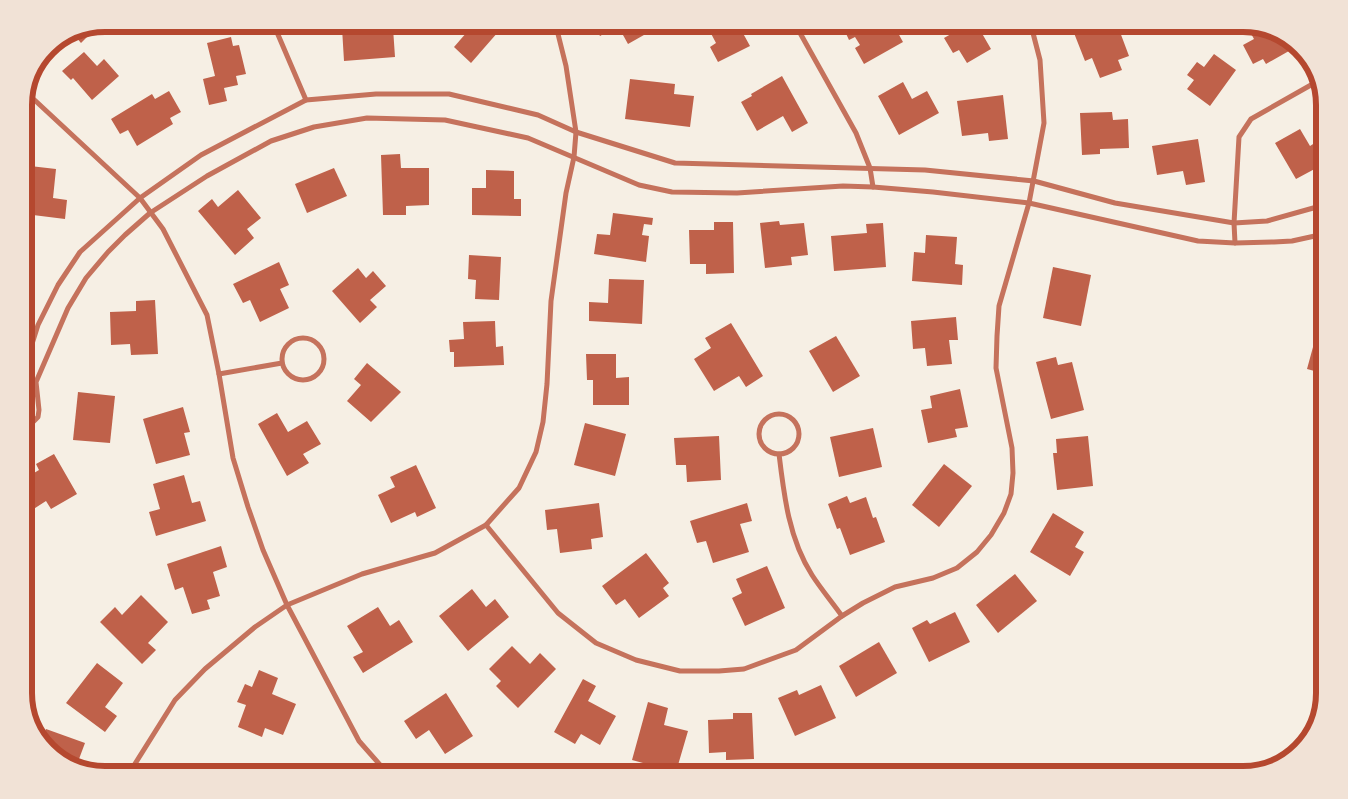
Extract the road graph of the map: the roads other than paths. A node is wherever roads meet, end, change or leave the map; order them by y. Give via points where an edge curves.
1 (277, 32) edge
2 (557, 32) edge
3 (799, 32) edge
4 (1031, 32) edge
5 (1312, 84) edge
6 (33, 99) edge
7 (306, 100) junction
8 (576, 132) junction
9 (574, 157) junction
10 (870, 168) junction
11 (1034, 181) junction
12 (873, 187) junction
13 (140, 198) junction
14 (1029, 203) junction
15 (1315, 207) edge
16 (150, 213) junction
17 (1234, 223) junction
18 (1315, 236) edge
19 (1235, 243) junction
20 (33, 341) edge
21 (282, 363) junction
22 (219, 374) junction
23 (33, 423) edge
24 (779, 454) junction
25 (486, 525) junction
26 (287, 605) junction
27 (842, 616) junction
28 (134, 766) edge
29 (381, 766) edge

1 - 7 street
2 - 8 street
3 - 10 street via 856,133
4 - 11 street via 1040,60 1044,123
5 - 17 street via 1251,119 1239,137
6 - 13 street
7 - 8 street via 376,94 449,94 538,115
7 - 13 street via 201,155
8 - 9 street
8 - 10 street via 675,163
9 - 12 street via 640,184 672,192 737,193
9 - 16 street via 528,138 445,120 367,118 314,127 271,141 207,176
9 - 25 street via 551,302 547,384 536,452 519,488
10 - 11 street
10 - 12 street
11 - 14 street
11 - 17 street via 1115,202
12 - 14 street
13 - 16 street
13 - 20 street via 80,252 58,285
14 - 19 street via 1198,241
14 - 27 street via 999,306 996,336 996,368 1012,448 1011,494 1004,513 977,552 957,568 933,578 895,587
15 - 17 street via 1267,221
16 - 22 street via 163,228 207,315
16 - 23 street via 108,252 68,308 36,382 39,410
17 - 19 street
18 - 19 street via 1292,241
21 - 21 street via 286,373 296,380 306,381 321,371 325,358 316,342 300,338 284,349
21 - 22 street
22 - 26 street via 236,466 260,541
24 - 24 street via 793,448 799,433 792,419 777,413 761,423 759,436 767,450
24 - 27 street via 785,505 796,542 812,575
25 - 26 street via 435,553 362,574
25 - 27 street via 558,613 596,643 636,660 680,670 744,669 796,650
26 - 28 street via 205,669 175,700
26 - 29 street via 359,741

